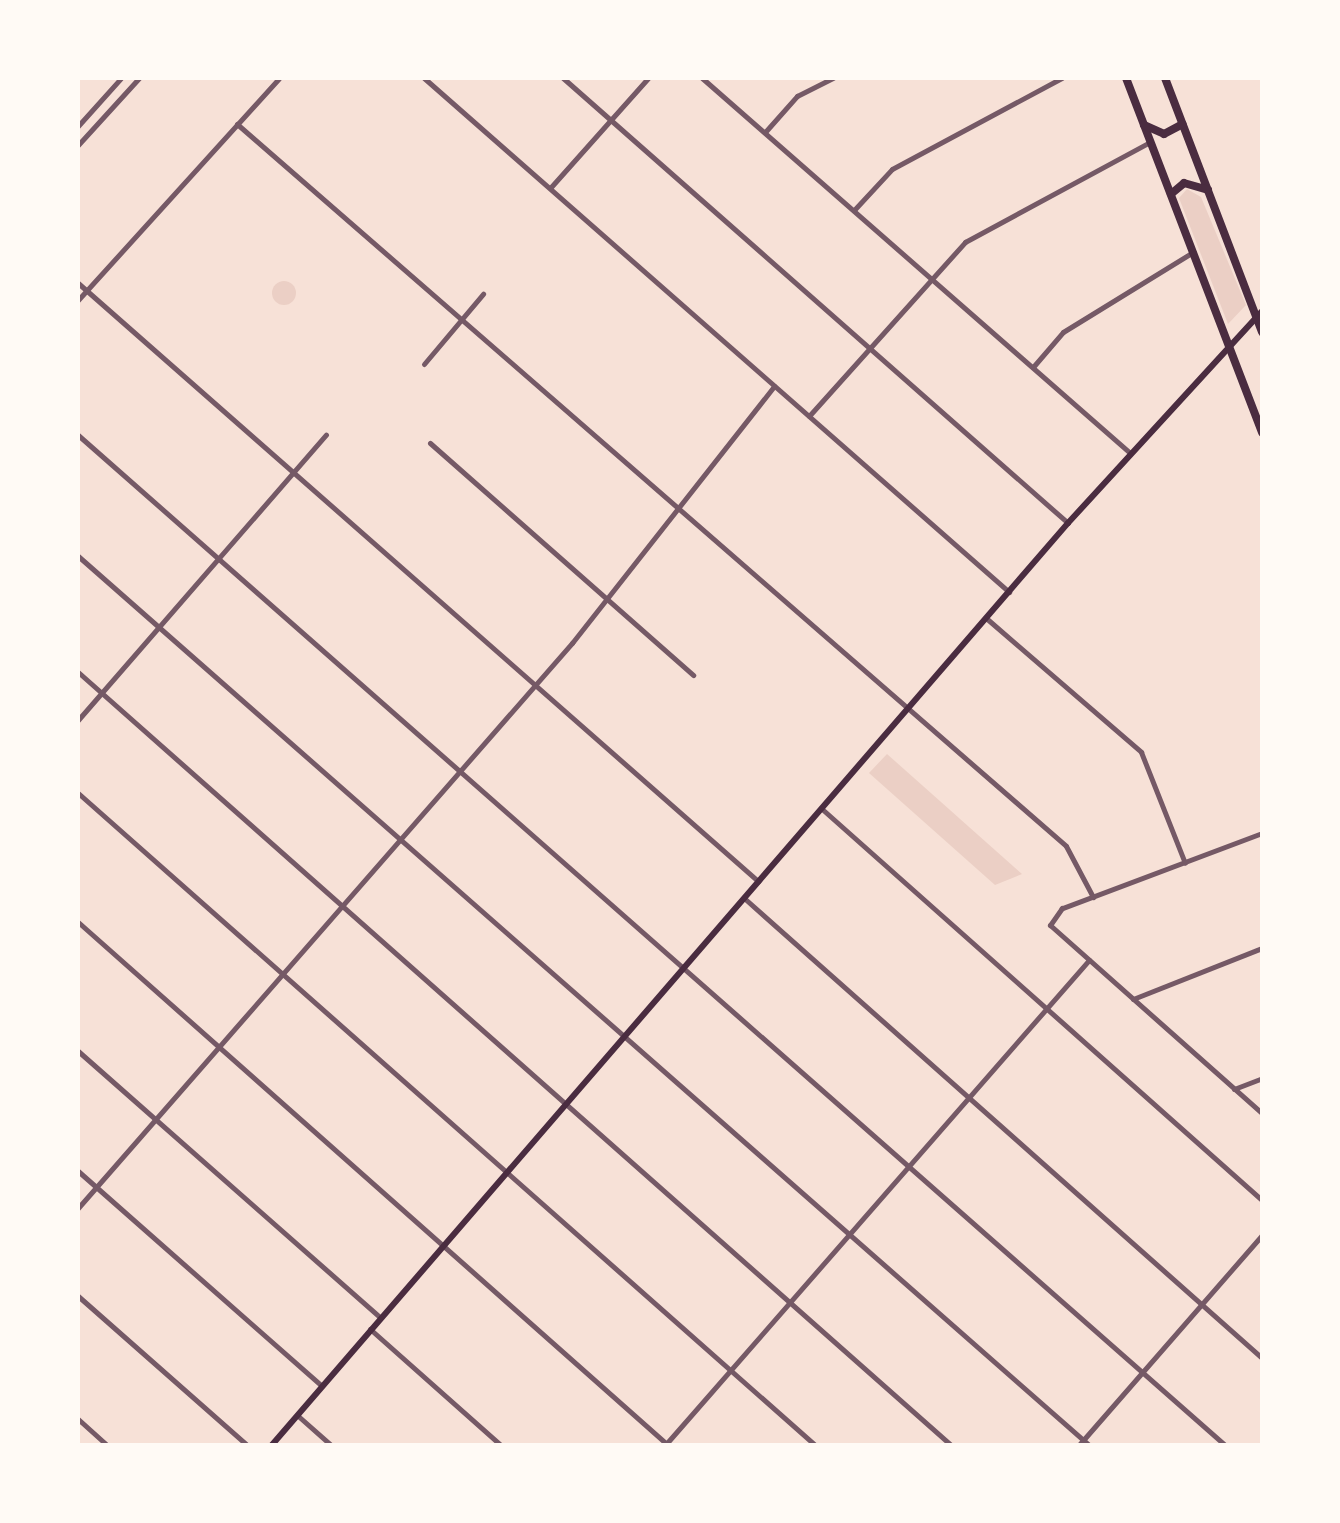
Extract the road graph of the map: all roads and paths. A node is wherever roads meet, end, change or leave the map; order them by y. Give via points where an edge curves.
1 (121, 78) edge
2 (139, 78) edge
3 (279, 78) edge
4 (424, 78) edge
5 (563, 78) edge
6 (648, 78) edge
7 (702, 78) edge
8 (833, 78) edge
9 (1062, 78) edge
10 (1126, 78) edge
11 (1165, 78) edge
12 (611, 120) junction
13 (237, 124) junction
14 (1183, 124) junction
15 (1144, 125) junction
16 (78, 126) edge
17 (765, 132) junction
18 (1150, 142) junction
19 (78, 145) edge
20 (550, 188) junction
21 (1208, 190) junction
22 (1171, 194) junction
23 (855, 210) junction
24 (1193, 252) junction
25 (932, 278) junction
26 (78, 283) edge
27 (86, 290) junction
28 (483, 294) dead end
29 (78, 300) edge
30 (1260, 314) edge
31 (461, 321) junction
32 (1262, 332) edge
33 (1230, 346) junction
34 (870, 347) junction
35 (424, 364) dead end
36 (1033, 367) junction
37 (774, 386) junction
38 (808, 416) junction
39 (1262, 432) edge
40 (78, 435) edge
41 (326, 436) dead end
42 (430, 443) dead end
43 (1130, 454) junction
44 (294, 473) junction
45 (676, 511) junction
46 (1068, 523) junction
47 (78, 556) edge
48 (218, 559) junction
49 (1009, 592) junction
50 (606, 598) junction
51 (986, 618) junction
52 (158, 628) junction
53 (78, 672) edge
54 (693, 675) dead end
55 (535, 684) junction
56 (101, 693) junction
57 (908, 709) junction
58 (78, 720) edge
59 (459, 772) junction
60 (78, 793) edge
61 (822, 808) junction
62 (1262, 833) edge
63 (399, 840) junction
64 (1184, 863) junction
65 (758, 881) junction
66 (1093, 897) junction
67 (744, 898) junction
68 (342, 906) junction
69 (78, 922) edge
70 (1262, 948) edge
71 (1088, 960) junction
72 (683, 969) junction
73 (282, 974) junction
74 (1133, 999) junction
75 (1047, 1009) junction
76 (625, 1036) junction
77 (219, 1047) junction
78 (78, 1052) edge
79 (1262, 1078) edge
80 (1234, 1088) junction
81 (969, 1097) junction
82 (567, 1104) junction
83 (1262, 1114) edge
84 (156, 1120) junction
85 (910, 1166) junction
86 (78, 1171) edge
87 (506, 1172) junction
88 (96, 1187) junction
89 (1262, 1200) edge
90 (78, 1208) edge
91 (849, 1234) junction
92 (1262, 1235) edge
93 (442, 1245) junction
94 (78, 1296) edge
95 (790, 1302) junction
96 (1201, 1303) junction
97 (380, 1318) junction
98 (370, 1329) junction
99 (1262, 1358) edge
100 (730, 1370) junction
101 (1141, 1371) junction
102 (322, 1386) junction
103 (297, 1415) junction
104 (78, 1418) edge
105 (1080, 1442) edge
106 (667, 1445) edge
107 (108, 1446) edge
108 (248, 1446) edge
109 (271, 1446) edge
110 (332, 1446) edge
111 (502, 1446) edge
112 (816, 1446) edge
113 (952, 1446) edge
114 (1090, 1446) edge
115 (1226, 1446) edge

1 - 16 street
2 - 19 street
3 - 13 street
4 - 20 street
5 - 12 street
6 - 12 street
7 - 17 street
8 - 17 street via 797,96
9 - 23 street via 892,169
10 - 15 main road
11 - 14 main road
12 - 20 street
12 - 34 street
13 - 27 street
13 - 31 street
14 - 15 main road via 1164,134
14 - 21 main road
15 - 18 main road
17 - 23 street
18 - 22 main road
18 - 25 street via 964,242
20 - 37 street
21 - 22 main road via 1184,183
21 - 30 main road
22 - 24 main road
23 - 25 street
24 - 33 main road
24 - 36 street via 1063,332
25 - 34 street
25 - 36 street
26 - 27 street
27 - 29 street
27 - 44 street
28 - 31 street
30 - 32 main road
30 - 33 main road
31 - 35 street
31 - 45 street
33 - 39 main road
33 - 43 main road
34 - 38 street
34 - 46 street
36 - 43 street
37 - 38 street
37 - 45 street
38 - 49 street
40 - 48 street
41 - 44 street
42 - 50 street
43 - 46 main road
44 - 48 street
44 - 55 street
45 - 50 street
45 - 57 street
46 - 49 main road
47 - 52 street
48 - 52 street
48 - 59 street
49 - 51 main road
50 - 54 street
50 - 55 street
51 - 57 main road
51 - 64 street via 1141,752
52 - 56 street
52 - 63 street
53 - 56 street
55 - 59 street
55 - 65 street
56 - 58 street
56 - 68 street
57 - 61 main road
57 - 66 street via 1072,852
59 - 63 street
59 - 72 street
60 - 73 street
61 - 65 main road
61 - 75 street
62 - 64 street
63 - 68 street
63 - 76 street
64 - 66 street
65 - 67 main road
66 - 71 street via 1056,911 1050,925
67 - 72 main road
67 - 81 street
68 - 73 street
68 - 82 street
69 - 77 street
70 - 74 street
71 - 74 street
71 - 75 street
72 - 76 main road
72 - 85 street
73 - 77 street
73 - 87 street
74 - 80 street
75 - 81 street
75 - 89 street
76 - 82 main road
76 - 91 street
77 - 84 street
77 - 93 street
78 - 84 street
79 - 80 street
80 - 83 street
81 - 85 street
81 - 96 street
82 - 87 main road
82 - 95 street
84 - 88 street
84 - 97 street
85 - 91 street
85 - 101 street
86 - 88 street
87 - 93 main road
87 - 100 street
88 - 90 street
88 - 102 street
91 - 95 street
91 - 105 street
92 - 96 street
93 - 97 main road
93 - 106 street
94 - 108 street
95 - 100 street
95 - 113 street
96 - 99 street
96 - 101 street
97 - 98 main road
98 - 102 main road
98 - 111 street
100 - 106 street
100 - 112 street
101 - 105 street
101 - 115 street
102 - 103 main road
103 - 109 main road
103 - 110 street
104 - 107 street
105 - 114 street

